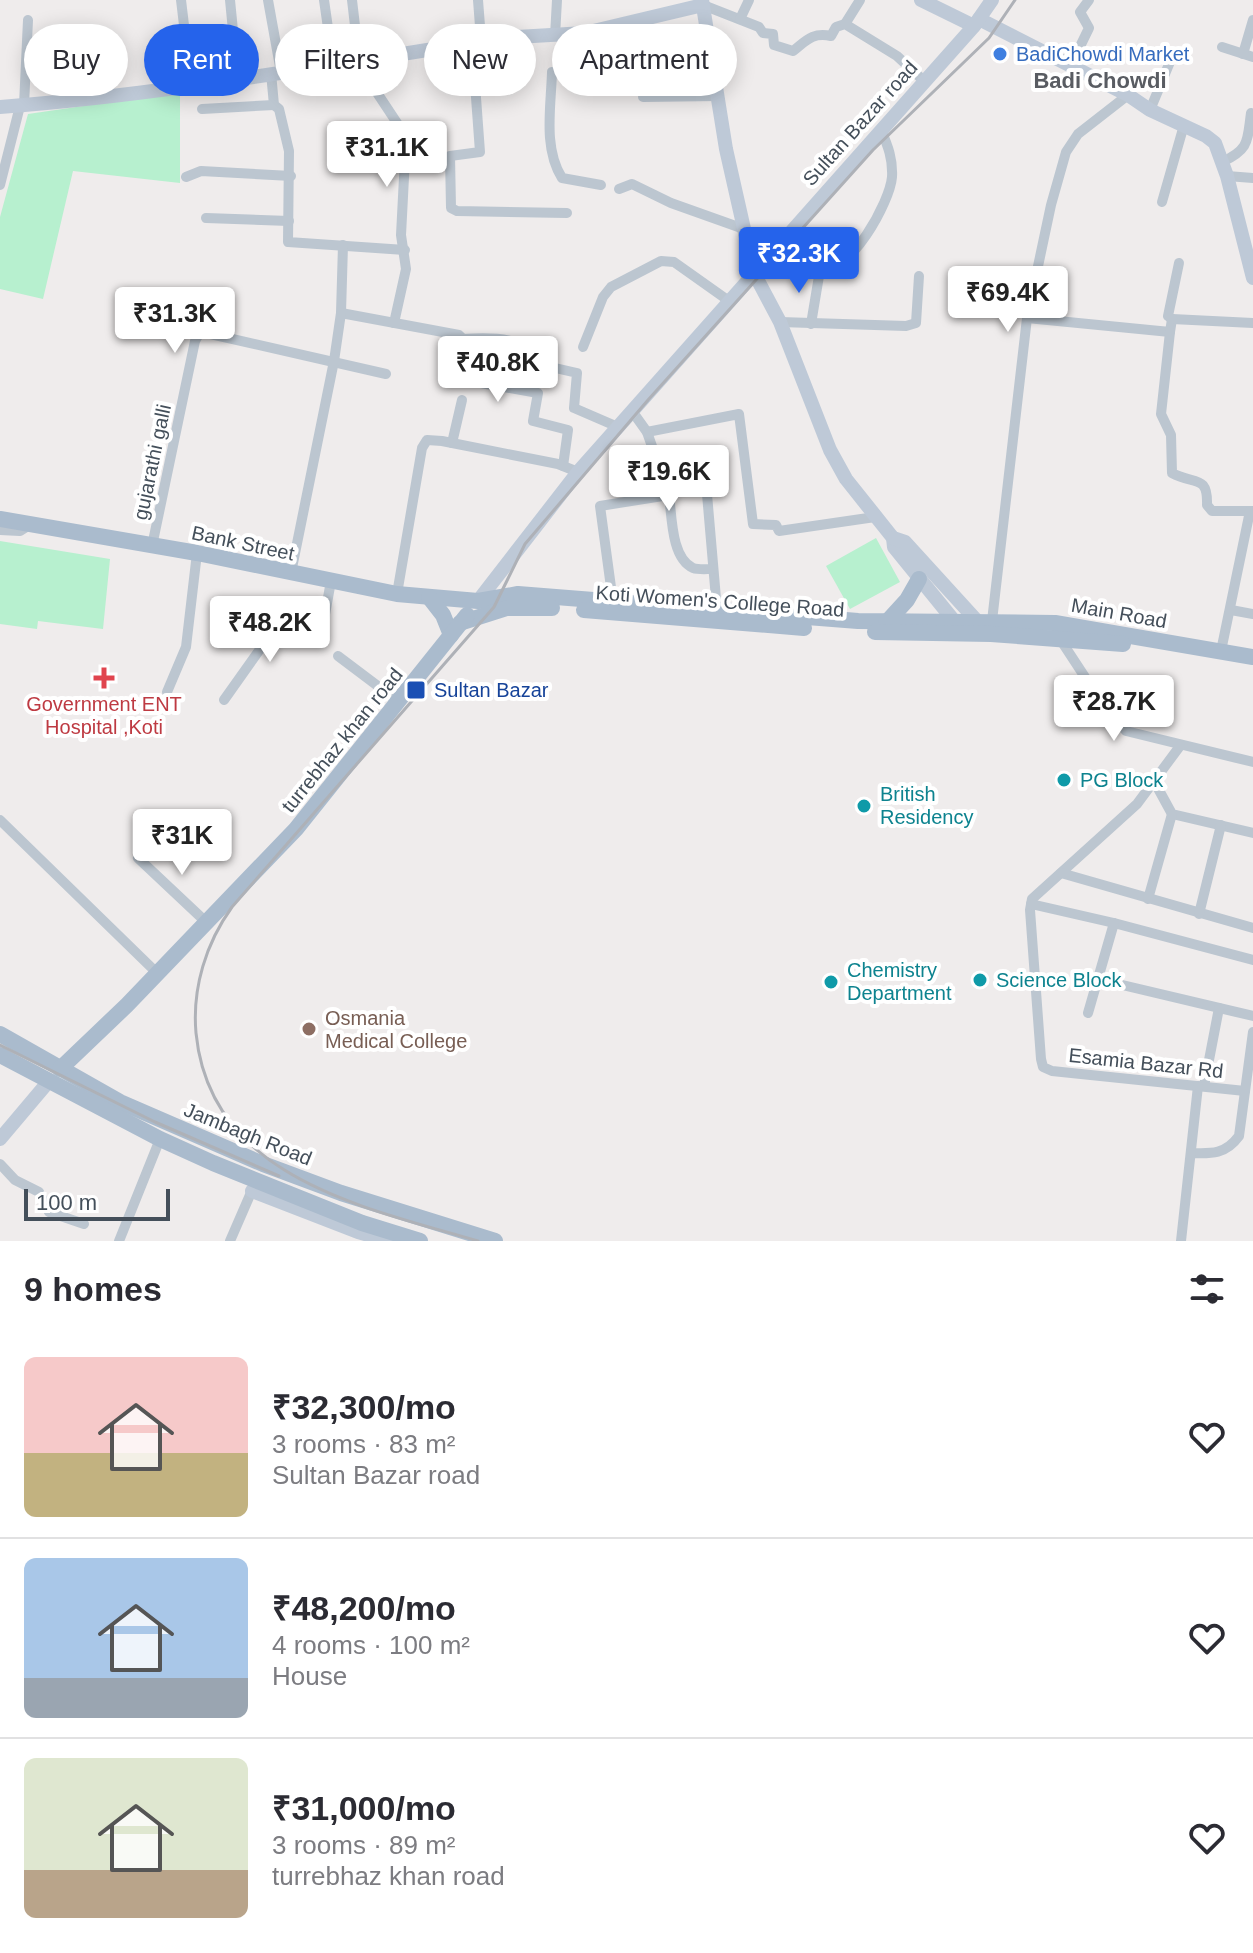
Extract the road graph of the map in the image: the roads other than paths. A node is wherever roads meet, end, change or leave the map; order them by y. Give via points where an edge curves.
1 (181, 0) edge
2 (230, 0) edge
3 (268, 0) edge
4 (324, 0) edge
5 (352, 0) edge
6 (478, 0) edge
7 (557, 0) edge
8 (749, 0) edge
9 (860, 0) edge
10 (921, 0) edge
11 (992, 0) edge
12 (1089, 0) edge
13 (702, 3) edge
14 (740, 19) junction
15 (28, 20) dead end
16 (1253, 20) edge
17 (976, 22) junction
18 (184, 24) edge
19 (232, 24) edge
20 (326, 24) edge
21 (354, 24) edge
22 (477, 24) edge
23 (556, 24) edge
24 (620, 24) edge
25 (705, 24) edge
26 (845, 24) junction
27 (275, 34) edge
28 (1222, 47) dead end
29 (1248, 55) edge
30 (1172, 57) dead end
31 (1071, 65) junction
32 (552, 72) edge
33 (924, 81) junction
34 (144, 87) edge
35 (275, 89) edge
36 (1128, 95) junction
37 (380, 96) edge
38 (478, 96) edge
39 (717, 96) joint
40 (643, 97) dead end
41 (274, 105) junction
42 (22, 106) junction
43 (0, 107) edge
44 (202, 109) dead end
45 (1150, 110) junction
46 (1251, 113) edge
47 (1184, 125) junction
48 (881, 130) junction
49 (1225, 169) junction
50 (291, 176) junction
51 (186, 177) dead end
52 (1253, 178) edge
53 (0, 185) edge
54 (601, 185) dead end
55 (619, 189) dead end
56 (1162, 202) dead end
57 (567, 213) dead end
58 (206, 218) dead end
59 (289, 221) junction
60 (744, 229) junction
61 (343, 245) junction
62 (777, 245) junction
63 (405, 250) junction
64 (1179, 263) dead end
65 (820, 270) junction
66 (754, 273) junction
67 (919, 276) dead end
68 (1253, 278) edge
69 (729, 301) junction
70 (341, 313) junction
71 (1027, 318) junction
72 (1172, 319) junction
73 (780, 322) junction
74 (394, 323) junction
75 (1253, 323) edge
76 (811, 324) junction
77 (1170, 332) junction
78 (463, 339) junction
79 (583, 347) dead end
80 (334, 361) junction
81 (386, 374) dead end
82 (462, 400) dead end
83 (632, 411) junction
84 (618, 427) junction
85 (647, 432) junction
86 (452, 443) junction
87 (563, 466) junction
88 (578, 472) junction
89 (663, 478) junction
90 (669, 495) junction
91 (1251, 511) edge
92 (875, 517) junction
93 (0, 519) edge
94 (31, 524) junction
95 (0, 530) edge
96 (893, 538) junction
97 (152, 546) junction
98 (197, 553) junction
99 (713, 569) junction
100 (291, 573) junction
101 (919, 579) junction
102 (331, 581) junction
103 (397, 594) junction
104 (429, 597) junction
105 (478, 601) junction
106 (613, 602) junction
107 (717, 610) junction
108 (1231, 610) junction
109 (1253, 614) edge
110 (886, 623) junction
111 (983, 625) junction
112 (957, 627) junction
113 (456, 629) junction
114 (1057, 630) junction
115 (1221, 651) junction
116 (338, 656) dead end
117 (1253, 657) edge
118 (1253, 667) edge
119 (167, 692) dead end
120 (224, 700) dead end
121 (399, 702) junction
122 (1180, 746) junction
123 (1253, 762) edge
124 (1154, 781) junction
125 (1172, 814) junction
126 (1, 824) edge
127 (1221, 825) junction
128 (157, 832) dead end
129 (1253, 833) edge
130 (1061, 873) junction
131 (1148, 899) junction
132 (1031, 904) junction
133 (1199, 914) junction
134 (206, 922) junction
135 (1114, 923) junction
136 (1253, 928) edge
137 (1253, 960) edge
138 (157, 973) junction
139 (1097, 979) junction
140 (1219, 1008) junction
141 (1088, 1013) dead end
142 (1253, 1016) edge
143 (1253, 1032) edge
144 (0, 1034) edge
145 (0, 1055) edge
146 (55, 1075) junction
147 (1201, 1086) junction
148 (1245, 1091) junction
149 (1248, 1123) edge
150 (0, 1139) edge
151 (160, 1139) junction
152 (1191, 1153) junction
153 (0, 1164) edge
154 (254, 1186) junction
155 (84, 1224) dead end
156 (356, 1236) edge
157 (119, 1241) edge
158 (230, 1241) edge
159 (389, 1241) edge
160 (420, 1241) edge
161 (495, 1241) edge
162 (1181, 1241) edge

1 - 18 street
2 - 19 street
3 - 27 street
4 - 20 street
5 - 21 street
6 - 22 street
7 - 23 street
8 - 14 street
9 - 26 street
10 - 17 main road
11 - 17 main road, Sultan Bazar road
12 - 31 street via 1080,12 1089,28
13 - 14 street
13 - 24 main road
13 - 25 main road
14 - 26 street via 773,34 774,45 793,51 809,37 831,36
15 - 42 street
16 - 29 street
17 - 31 main road
17 - 33 main road, Sultan Bazar road
26 - 33 street via 897,56
28 - 29 street
30 - 45 street
31 - 36 main road
32 - 54 street via 553,163 563,178
33 - 48 main road, Sultan Bazar road
34 - 42 main road
35 - 41 street
36 - 45 main road
36 - 71 street via 1078,134 1066,152
37 - 63 street via 399,126 405,158
38 - 57 street via 480,152 450,156 451,208
39 - 40 street
39 - 60 main road
41 - 44 street
41 - 50 street via 285,127
42 - 43 main road
42 - 53 street
45 - 47 main road
46 - 49 street via 1245,147
47 - 49 main road via 1215,143
47 - 56 street
48 - 62 main road, Sultan Bazar road
48 - 65 street via 892,155 885,201 852,257 837,268
49 - 52 street
49 - 68 main road
50 - 51 street via 201,171
50 - 59 street
55 - 60 street via 632,184
58 - 59 street
59 - 61 street via 288,242
60 - 66 main road
61 - 63 street
61 - 70 street
62 - 65 street
62 - 66 main road, Sultan Bazar road
63 - 74 street
64 - 72 street via 1168,316
65 - 76 street
66 - 69 main road, Sultan Bazar road
66 - 73 main road
67 - 76 street via 916,323
69 - 79 street via 674,262 661,261 611,287
69 - 83 main road, Sultan Bazar road
70 - 74 street
70 - 80 street
71 - 77 street
71 - 111 street
72 - 75 street
72 - 77 street
73 - 76 street
73 - 92 main road via 830,450
74 - 78 street
77 - 91 street via 1161,414 1171,435 1172,473 1203,484 1212,511
78 - 84 street via 520,344 529,362 577,373 574,408
78 - 87 street via 458,379 538,393 533,421 568,430
80 - 81 street
80 - 97 street, gujarathi galli via 206,333 197,336
80 - 100 street
82 - 86 street
83 - 84 main road, Sultan Bazar road
83 - 85 street
84 - 88 main road, Sultan Bazar road
85 - 89 street
85 - 92 street via 739,414 753,524 776,525 779,531
86 - 87 street
86 - 103 street via 427,440 422,448
87 - 88 street
88 - 105 main road, Sultan Bazar road
89 - 90 street
89 - 99 street via 705,471
90 - 99 street via 679,553 696,569
90 - 106 street via 600,506
91 - 108 street
92 - 96 main road
93 - 94 main road, Bank Street
94 - 95 street via 20,531
94 - 97 main road, Bank Street
96 - 101 main road
96 - 111 main road via 905,542
97 - 98 main road, Bank Street
98 - 100 main road, Bank Street
98 - 119 street via 186,647
99 - 107 street
100 - 102 main road, Bank Street
101 - 110 main road
101 - 112 main road
102 - 103 main road, Bank Street
102 - 120 street via 320,642 291,619 280,621
103 - 104 main road, Bank Street
104 - 105 main road, Bank Street
104 - 113 main road
105 - 106 main road, Koti Women's College Road via 518,594
105 - 113 main road, turrebhaz khan road
106 - 107 main road, Koti Women's College Road
107 - 110 main road, Koti Women's College Road
108 - 109 street
108 - 115 street
110 - 112 main road, Koti Women's College Road
111 - 112 main road, Koti Women's College Road
111 - 114 main road, Main Road
112 - 113 main road, Koti Women's College Road via 899,634 535,606 507,608
113 - 121 main road, turrebhaz khan road
114 - 115 main road, Main Road
114 - 118 main road, Main Road
114 - 122 street via 1126,731
115 - 117 main road, Main Road
116 - 121 street
121 - 134 main road, turrebhaz khan road via 296,829
122 - 123 street
122 - 124 street
124 - 125 street
124 - 130 street via 1137,804
125 - 127 street
125 - 131 street
126 - 138 street
127 - 129 street
127 - 133 street
128 - 134 street via 138,858
130 - 131 street
130 - 132 street via 1034,895
131 - 133 street
132 - 135 street
132 - 147 street, Esamia Bazar Rd via 1043,1067
133 - 136 street
134 - 138 main road, turrebhaz khan road
135 - 137 street
135 - 139 street
138 - 146 main road, turrebhaz khan road
139 - 140 street
139 - 141 street
140 - 142 street
140 - 147 street
143 - 148 street
144 - 146 main road, Jambagh Road
145 - 146 main road
146 - 150 main road
146 - 151 main road, Jambagh Road
146 - 161 main road, Jambagh Road via 263,1164
147 - 148 street, Esamia Bazar Rd
147 - 152 street
148 - 149 street
149 - 152 street via 1232,1146 1212,1154
151 - 154 main road, Jambagh Road
151 - 157 street
152 - 162 street
153 - 155 street via 15,1180 39,1192 49,1212
154 - 156 main road
154 - 158 street
154 - 160 main road, Jambagh Road
156 - 159 main road

